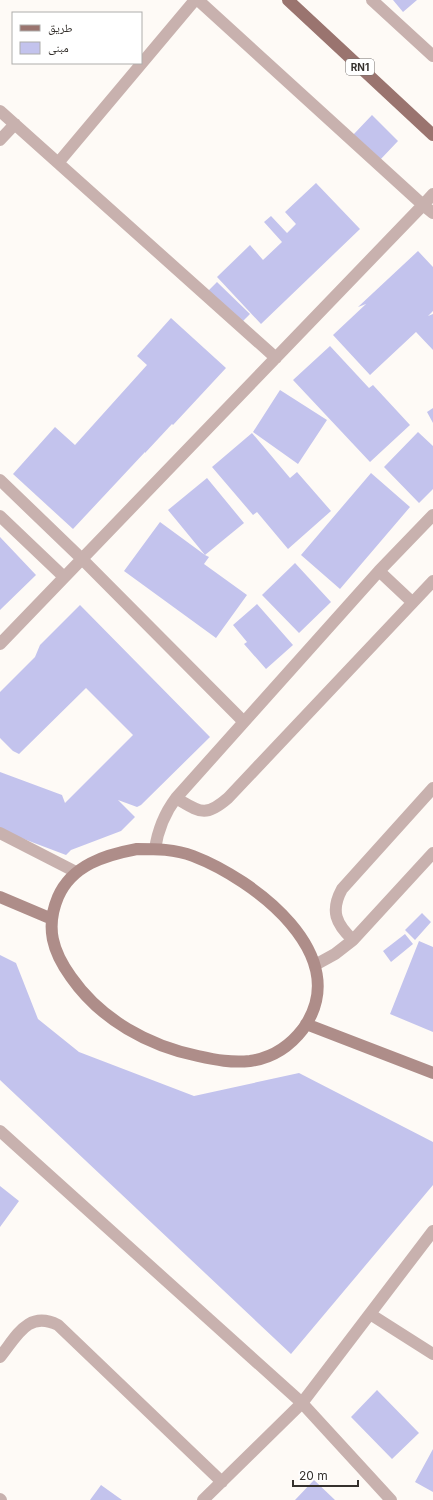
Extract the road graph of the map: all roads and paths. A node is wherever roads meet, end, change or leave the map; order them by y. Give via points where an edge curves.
1 (195, 0) edge
2 (198, 0) edge
3 (288, 0) edge
4 (372, 0) edge
5 (433, 56) edge
6 (142, 63) edge
7 (142, 64) edge
8 (0, 111) edge
9 (15, 124) junction
10 (433, 135) edge
11 (0, 140) edge
12 (58, 164) junction
13 (433, 194) edge
14 (423, 205) junction
15 (433, 213) edge
16 (276, 358) junction
17 (0, 480) edge
18 (433, 515) edge
19 (0, 516) edge
20 (82, 559) junction
21 (379, 571) junction
22 (64, 577) junction
23 (433, 581) edge
24 (412, 602) junction
25 (0, 644) edge
26 (244, 722) junction
27 (433, 788) edge
28 (176, 798) junction
29 (0, 833) edge
30 (155, 849) junction
31 (433, 853) edge
32 (76, 872) junction
33 (0, 897) edge
34 (52, 919) junction
35 (353, 940) junction
36 (315, 965) junction
37 (306, 1024) junction
38 (433, 1073) edge
39 (0, 1131) edge
40 (433, 1231) edge
41 (370, 1314) junction
42 (433, 1354) edge
43 (0, 1357) edge
44 (302, 1403) junction
45 (222, 1482) junction
46 (384, 1498) edge
47 (203, 1500) edge

1 - 6 street
2 - 14 street
3 - 10 main road, RN1
4 - 5 street
7 - 12 street
8 - 9 street
9 - 11 street
9 - 12 street
12 - 16 street
13 - 14 street
14 - 15 street
14 - 16 street
16 - 20 street
17 - 20 street
18 - 21 street
19 - 22 street
20 - 22 street
20 - 26 street
21 - 24 street
21 - 26 street
22 - 25 street
23 - 24 street
24 - 28 street via 217,808 197,810
26 - 28 street
27 - 35 street via 342,889 336,899 335,914 344,932
28 - 30 street via 161,822
29 - 32 street
30 - 32 street via 120,852 103,857
30 - 36 street via 192,856 223,870 253,889 279,912 302,938
31 - 35 street
32 - 34 street via 60,892
33 - 34 street
34 - 37 street via 54,947 61,962 90,1001 121,1025 155,1044 204,1058 244,1062 259,1060 280,1050 297,1036
35 - 36 street
36 - 37 street via 317,996
37 - 38 street
39 - 44 street
40 - 41 street
41 - 42 street
41 - 44 street
43 - 45 street via 28,1323 39,1319 58,1325
44 - 45 street
44 - 46 street
45 - 47 street

